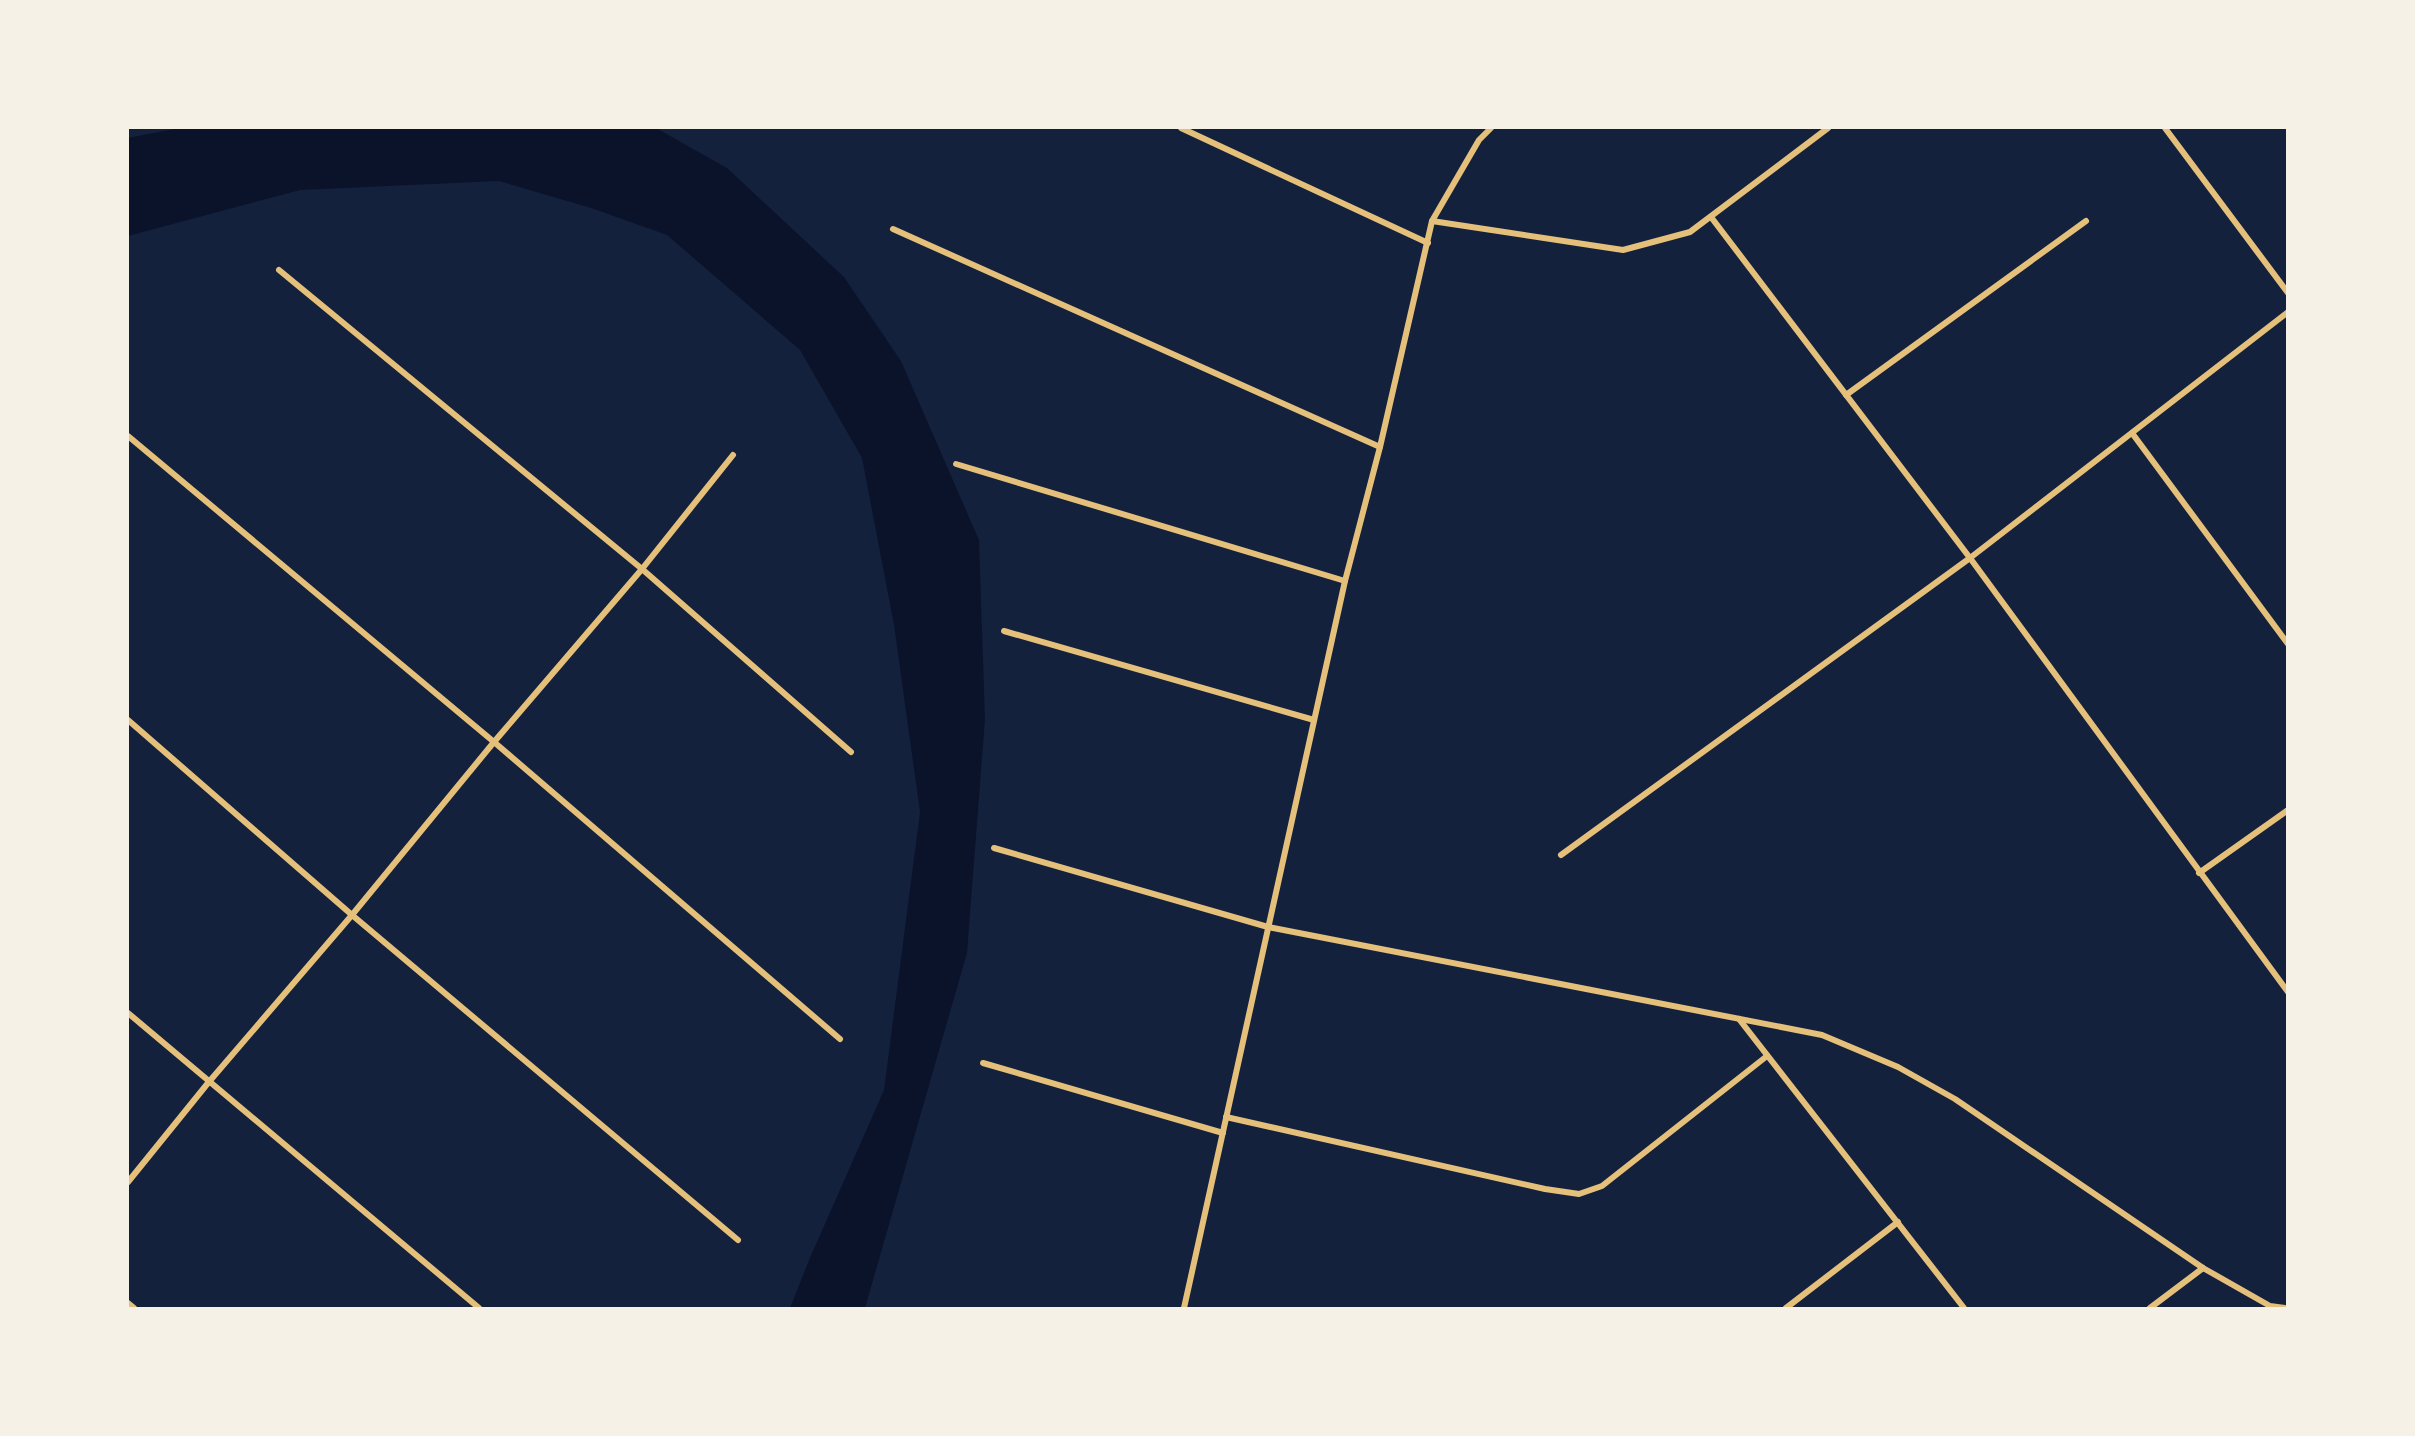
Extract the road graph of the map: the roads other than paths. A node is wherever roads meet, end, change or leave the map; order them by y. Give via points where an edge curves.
1 (1181, 128) edge
2 (1491, 128) edge
3 (1828, 128) edge
4 (2166, 128) edge
5 (1711, 217) junction
6 (1432, 221) junction
7 (2086, 221) dead end
8 (893, 229) dead end
9 (1428, 243) junction
10 (279, 270) dead end
11 (2288, 293) edge
12 (2288, 312) edge
13 (1846, 395) junction
14 (2132, 433) junction
15 (128, 436) edge
16 (1380, 447) junction
17 (733, 455) dead end
18 (956, 464) dead end
19 (1970, 558) junction
20 (642, 569) junction
21 (1345, 581) junction
22 (1004, 631) dead end
23 (2288, 644) edge
24 (128, 720) edge
25 (1314, 720) junction
26 (494, 741) junction
27 (851, 752) dead end
28 (2288, 810) edge
29 (994, 848) dead end
30 (1561, 855) dead end
31 (2199, 873) junction
32 (352, 915) junction
33 (1268, 927) junction
34 (2288, 992) edge
35 (128, 1013) edge
36 (1739, 1019) junction
37 (840, 1039) dead end
38 (1767, 1056) junction
39 (983, 1063) dead end
40 (208, 1083) junction
41 (1226, 1117) junction
42 (1223, 1133) junction
43 (128, 1182) edge
44 (1898, 1222) junction
45 (738, 1240) dead end
46 (2203, 1268) junction
47 (128, 1303) edge
48 (134, 1308) edge
49 (479, 1308) edge
50 (1184, 1308) edge
51 (1786, 1308) edge
52 (1964, 1308) edge
53 (2150, 1308) edge
54 (2285, 1308) edge

1 - 9 street
2 - 6 street via 1479,140
3 - 5 street
4 - 11 street
5 - 6 street via 1690,232 1623,250
5 - 13 street
6 - 9 street
7 - 13 street
8 - 16 street
9 - 16 street
10 - 20 street
12 - 14 street
13 - 19 street
14 - 19 street
14 - 23 street
15 - 26 street
16 - 21 street
17 - 20 street
18 - 21 street
19 - 30 street
19 - 31 street
20 - 26 street
20 - 27 street
21 - 25 street
22 - 25 street
24 - 32 street
25 - 33 street
26 - 32 street
26 - 37 street
28 - 31 street
29 - 33 street
31 - 34 street
32 - 40 street
32 - 45 street
33 - 36 street
33 - 41 street
35 - 40 street
36 - 38 street
36 - 46 street via 1822,1035 1898,1067 1955,1099
38 - 41 street via 1602,1186 1579,1194
38 - 44 street
39 - 42 street
40 - 43 street
40 - 49 street
41 - 42 street
42 - 50 street
44 - 51 street
44 - 52 street
46 - 53 street
46 - 54 street via 2270,1306
47 - 48 street

